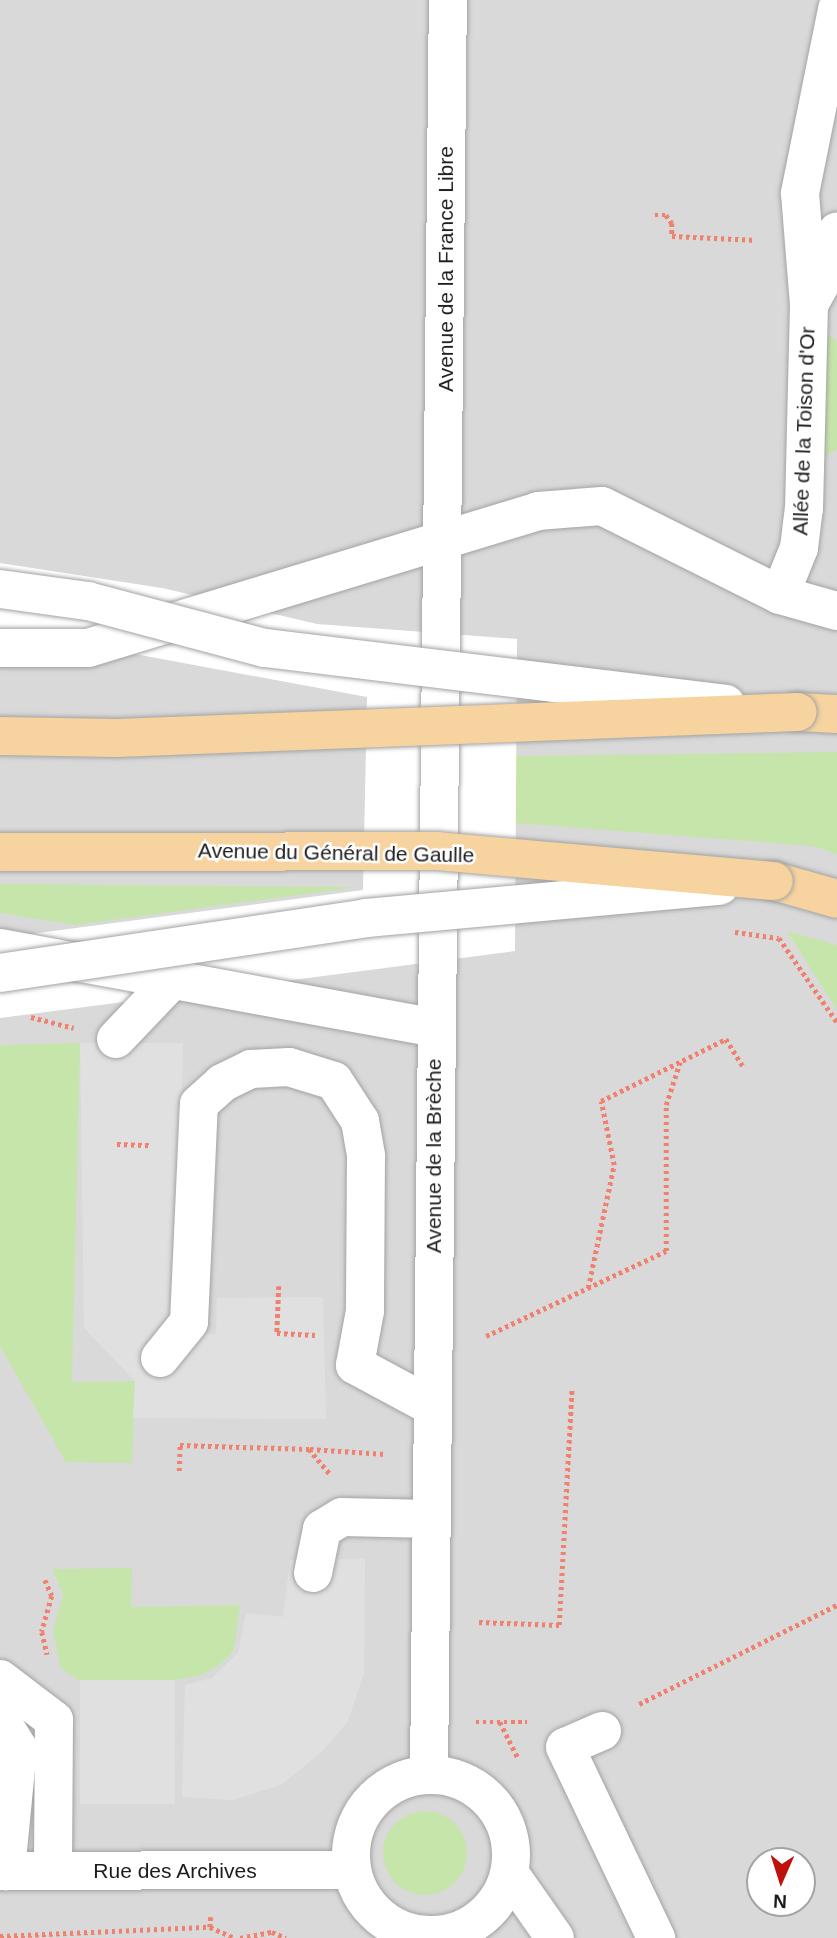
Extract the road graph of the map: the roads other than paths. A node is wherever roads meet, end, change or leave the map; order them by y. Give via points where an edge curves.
1 (448, 0) edge
2 (837, 9) edge
3 (837, 231) edge
4 (809, 305) junction
5 (444, 539) junction
6 (0, 589) edge
7 (780, 596) junction
8 (837, 611) edge
9 (0, 648) edge
10 (798, 712) junction
11 (837, 713) edge
12 (0, 736) edge
13 (0, 852) edge
14 (774, 881) junction
15 (837, 899) edge
16 (0, 948) edge
17 (0, 973) edge
18 (175, 977) junction
19 (435, 1028) junction
20 (116, 1039) road end
21 (160, 1358) dead end
22 (431, 1406) junction
23 (430, 1520) junction
24 (313, 1573) dead end
25 (0, 1679) edge
26 (0, 1719) edge
27 (614, 1721) road end
28 (429, 1774) junction
29 (351, 1870) junction
30 (3, 1871) edge
31 (53, 1871) junction
32 (509, 1874) junction
33 (475, 1931) edge
34 (555, 1938) edge
35 (656, 1938) edge

1 - 5 street, Avenue de la France Libre
2 - 4 street, Allée de la Toison d'Or via 800,193
3 - 4 street via 832,263
4 - 7 street, Allée de la Toison d'Or via 804,509 799,548
5 - 7 street via 538,511 602,506
5 - 9 street via 88,648
5 - 19 street, Avenue de la Brèche
6 - 10 street, bridge via 88,601 265,648
7 - 8 street
10 - 11 main road
10 - 12 main road, bridge via 117,738
13 - 14 main road, Avenue du Général de Gaulle, bridge via 437,850
14 - 15 main road, Avenue du Général de Gaulle
14 - 17 street, bridge via 366,918
16 - 18 street
18 - 19 street
18 - 20 street
19 - 22 street, Avenue de la Brèche
21 - 22 street via 189,1322 199,1104 222,1083 251,1069 289,1067 334,1081 360,1121 366,1156 365,1311 355,1366
22 - 23 street, Avenue de la Brèche
23 - 24 street via 342,1517 322,1530
23 - 28 street, Avenue de la Brèche
25 - 31 street via 54,1720
26 - 30 street via 19,1748
27 - 35 street via 565,1747
28 - 29 street via 401,1779 377,1793 360,1815 350,1842
28 - 32 street via 455,1777 478,1789 496,1807 508,1830
29 - 31 street, Rue des Archives
29 - 33 street via 359,1894 375,1914 397,1929 435,1935
30 - 31 street, Rue des Archives
32 - 33 street
32 - 34 street

